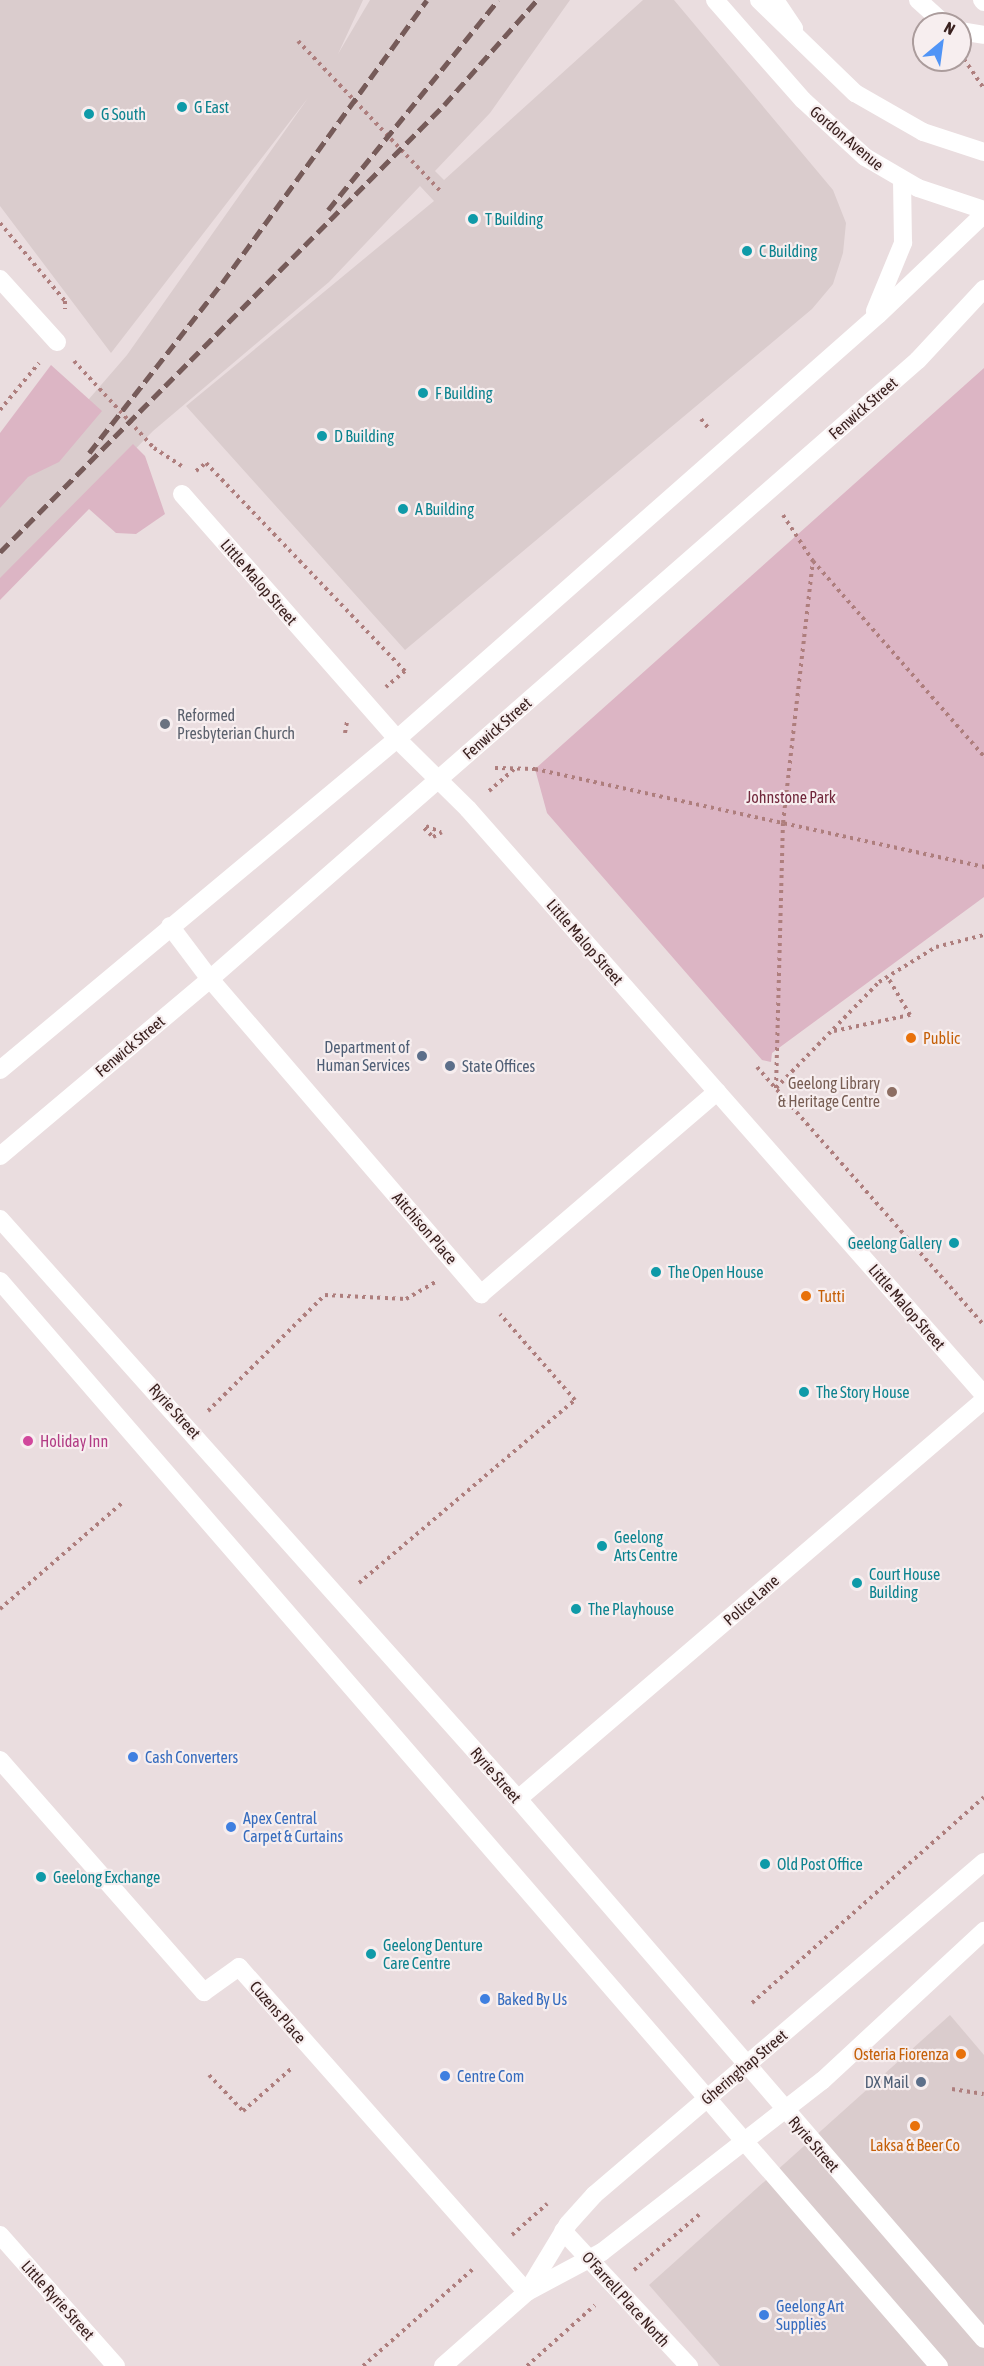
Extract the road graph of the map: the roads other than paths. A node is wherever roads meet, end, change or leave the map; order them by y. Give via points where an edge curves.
1 (715, 0) edge
2 (723, 0) edge
3 (759, 0) edge
4 (775, 0) edge
5 (918, 0) edge
6 (932, 12) edge
7 (739, 24) junction
8 (812, 53) junction
9 (984, 152) edge
10 (902, 180) junction
11 (984, 212) edge
12 (0, 279) edge
13 (984, 289) edge
14 (862, 330) junction
15 (57, 342) road end
16 (182, 494) dead end
17 (397, 739) junction
18 (439, 779) junction
19 (170, 926) junction
20 (210, 979) junction
21 (0, 1070) edge
22 (717, 1092) junction
23 (0, 1156) edge
24 (0, 1219) edge
25 (0, 1281) edge
26 (984, 1395) edge
27 (984, 1400) edge
28 (0, 1760) edge
29 (518, 1799) junction
30 (984, 1862) edge
31 (984, 1931) edge
32 (747, 2066) junction
33 (707, 2098) junction
34 (785, 2110) junction
35 (744, 2139) junction
36 (563, 2231) junction
37 (0, 2235) edge
38 (591, 2260) junction
39 (527, 2292) junction
40 (984, 2339) edge
41 (116, 2366) edge
42 (443, 2366) edge
43 (688, 2366) edge
44 (939, 2366) edge

1 - 7 street, Gordon Avenue
2 - 7 street, Gordon Avenue
3 - 8 street
4 - 8 street
5 - 6 street
7 - 10 street, Gordon Avenue via 824,122
8 - 9 street via 890,115
10 - 11 street, Gordon Avenue
10 - 14 street via 900,255 881,302
11 - 14 street
12 - 15 street
13 - 18 street, Fenwick Street via 918,360
14 - 17 street
16 - 17 street, Little Malop Street
17 - 18 street, Little Malop Street
17 - 19 street
18 - 20 street, Fenwick Street
18 - 22 street, Little Malop Street
19 - 20 street, Aitchison Place
19 - 21 street
20 - 22 street, Aitchison Place via 481,1294
20 - 23 street, Fenwick Street
22 - 26 street, Little Malop Street
24 - 29 street, Ryrie Street
25 - 33 street
27 - 29 street, Police Lane
28 - 39 street, Cuzens Place via 204,1992 239,1967
29 - 32 street, Ryrie Street
30 - 32 street, Gheringhap Street
31 - 34 street, Gheringhap Street
32 - 33 street, Gheringhap Street
32 - 34 street, Ryrie Street
33 - 35 street
33 - 36 street, Gheringhap Street via 602,2188
34 - 35 street, Gheringhap Street
34 - 40 street, Ryrie Street
35 - 38 street, Gheringhap Street
35 - 44 street
36 - 38 street, O'Farrell Place North
36 - 39 street, Gheringhap Street
37 - 41 street, Little Ryrie Street
38 - 39 street, Gheringhap Street
38 - 43 street, O'Farrell Place North
39 - 42 street, Gheringhap Street

